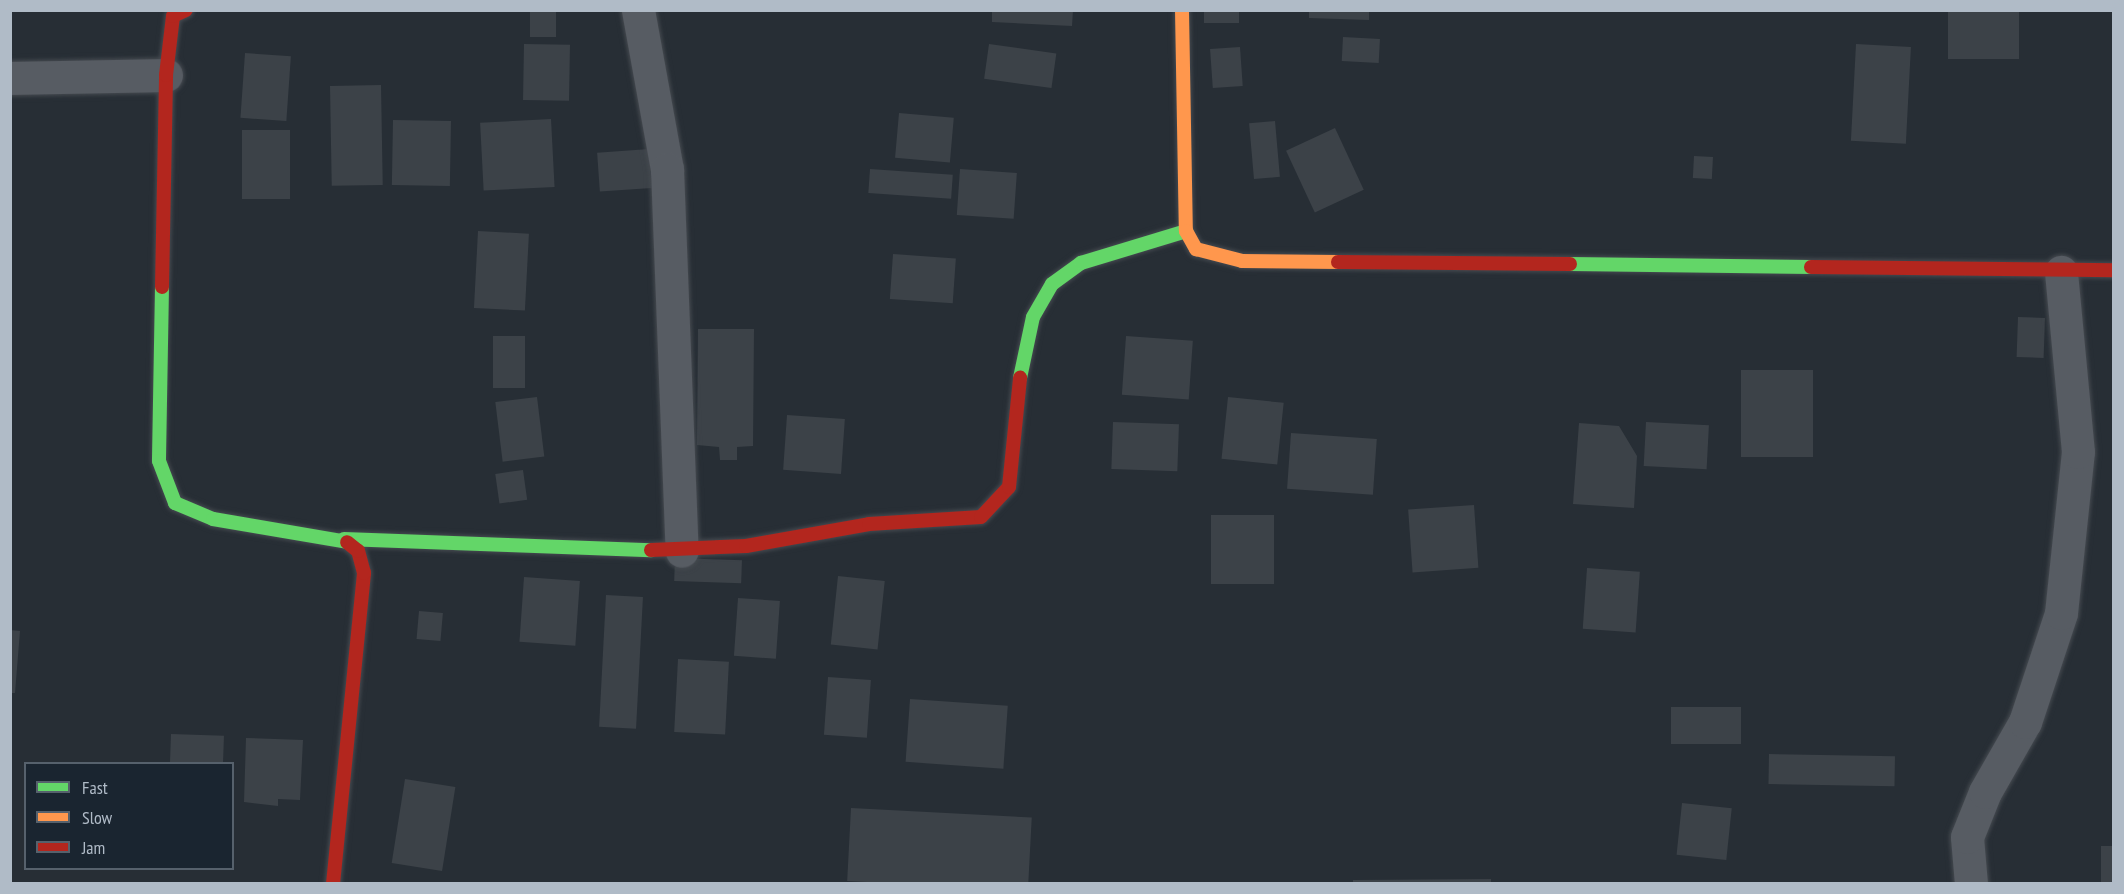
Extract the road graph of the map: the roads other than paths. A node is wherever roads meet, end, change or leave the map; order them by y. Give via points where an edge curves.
1 (638, 10) edge
2 (1182, 10) edge
3 (177, 12) edge
4 (166, 75) junction
5 (10, 78) edge
6 (1186, 231) junction
7 (2114, 270) edge
8 (2061, 272) junction
9 (344, 539) junction
10 (682, 550) junction
11 (333, 884) edge
12 (1971, 884) edge

1 - 10 street via 667,169
2 - 6 street
3 - 4 street
4 - 5 street
4 - 9 street via 159,461 175,503 213,519
6 - 8 street via 1196,249 1242,261
6 - 10 street via 1081,263 1052,284 1033,317 1023,348 1009,487 995,508 981,518 869,524 746,546
7 - 8 street
8 - 12 street via 2078,452 2061,614 2025,722 1985,792 1967,837
9 - 10 street
9 - 11 street via 358,551 364,573

